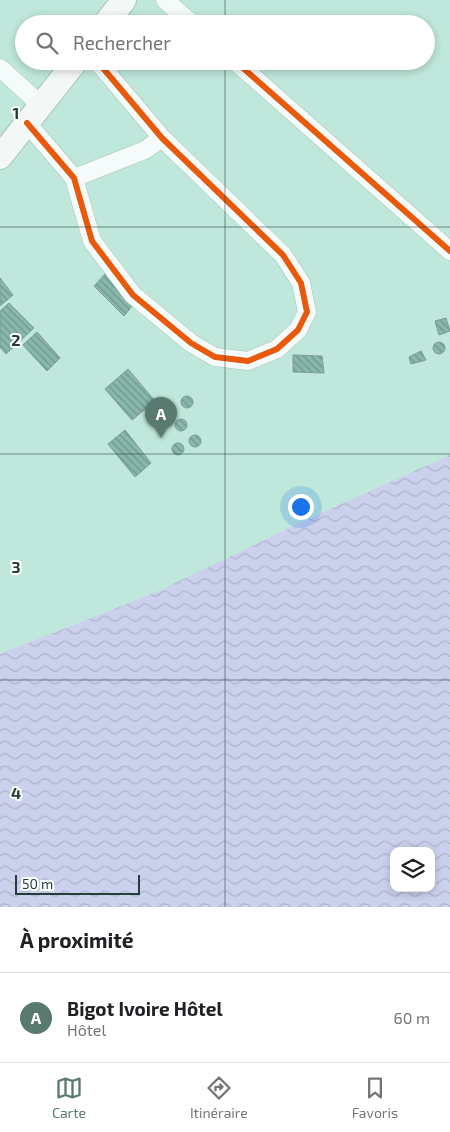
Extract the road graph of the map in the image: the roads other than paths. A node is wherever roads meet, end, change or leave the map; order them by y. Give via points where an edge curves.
1 (124, 0) edge
2 (165, 0) edge
3 (112, 15) edge
4 (182, 15) edge
5 (0, 68) edge
6 (69, 70) edge
7 (105, 70) edge
8 (245, 70) edge
9 (34, 114) junction
10 (162, 138) junction
11 (0, 157) edge
12 (74, 178) junction
13 (450, 251) edge

1 - 3 street
2 - 4 street
5 - 9 street
6 - 9 street
7 - 10 street
8 - 13 street
9 - 11 street
9 - 12 street
10 - 12 street via 145,150
10 - 12 street via 283,255 301,283 307,312 298,330 277,349 248,360 215,357 191,343 149,309 133,295 92,241

